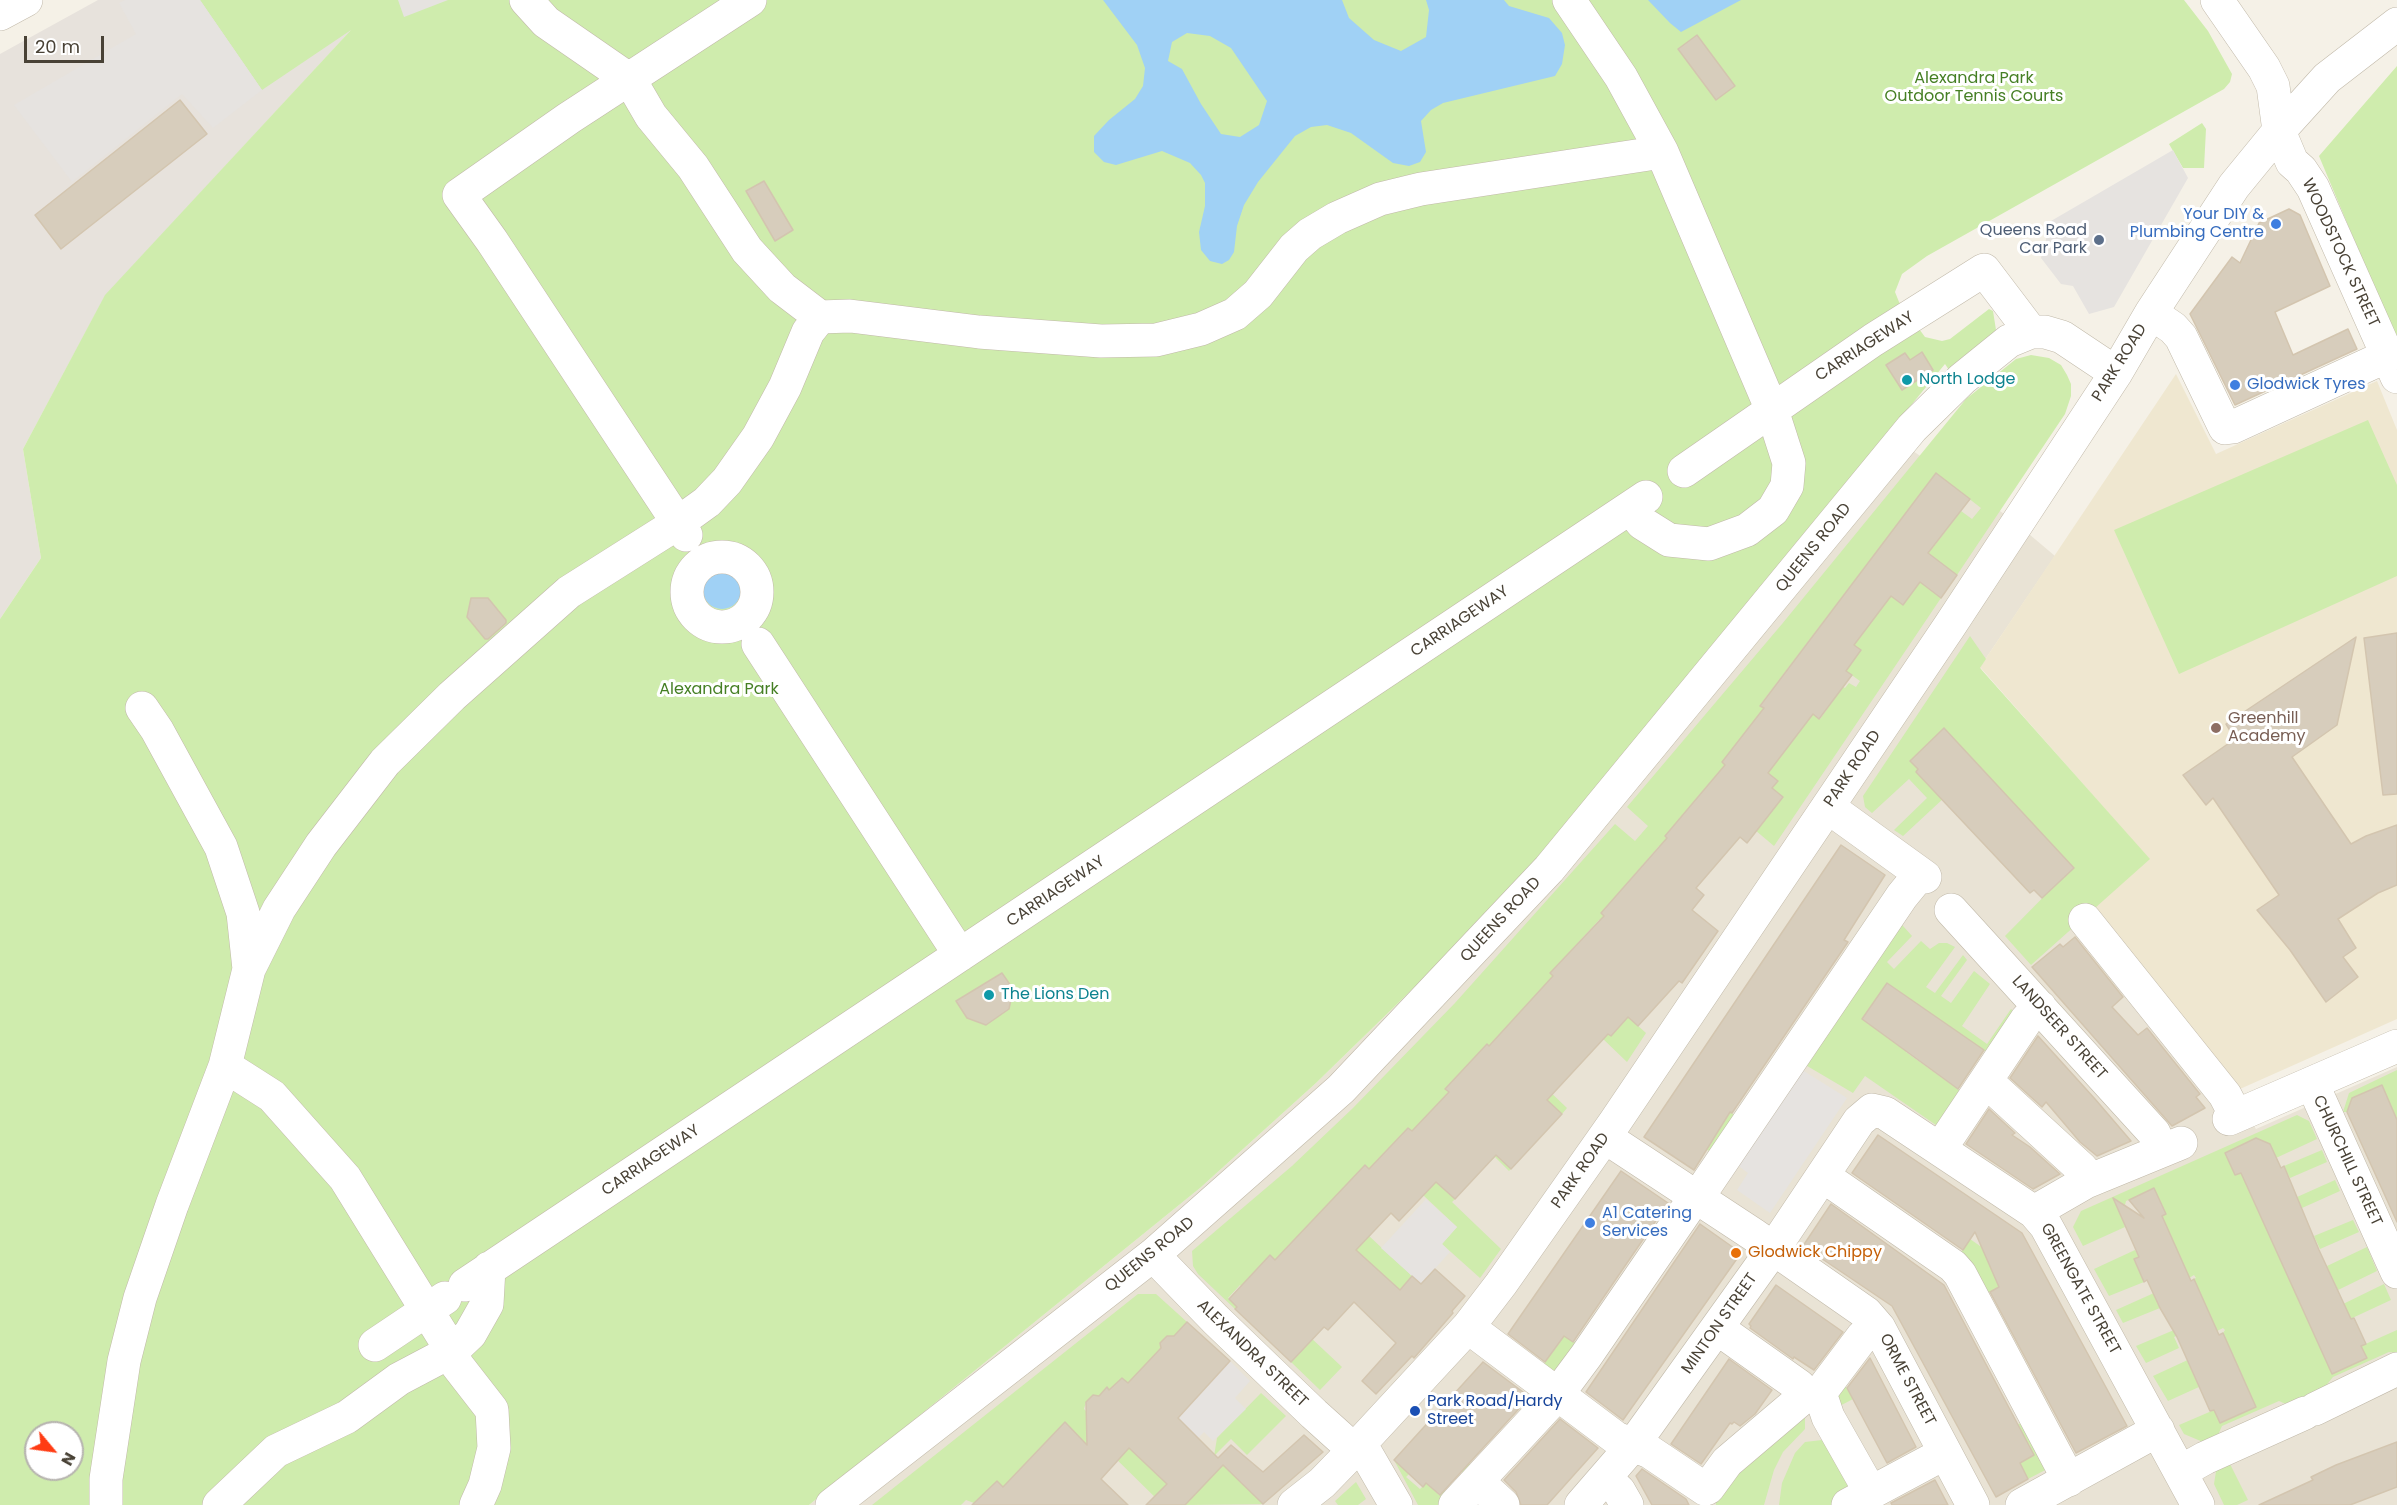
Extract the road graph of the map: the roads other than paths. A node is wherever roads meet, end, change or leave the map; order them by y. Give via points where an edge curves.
1 (26, 0) edge
2 (526, 0) edge
3 (750, 0) edge
4 (1569, 0) edge
5 (2217, 0) edge
6 (0, 14) edge
7 (2397, 24) edge
8 (630, 80) junction
9 (2279, 131) junction
10 (1662, 152) junction
11 (2151, 313) junction
12 (820, 317) junction
13 (2031, 332) junction
14 (2392, 367) edge
15 (2115, 373) junction
16 (1772, 410) junction
17 (1684, 471) dead end
18 (690, 542) junction
19 (752, 634) junction
20 (142, 708) dead end
21 (1828, 807) junction
22 (1951, 910) dead end
23 (2085, 920) dead end
24 (960, 956) junction
25 (249, 969) junction
26 (2040, 1007) junction
27 (2397, 1046) edge
28 (225, 1066) junction
29 (1986, 1081) junction
30 (2312, 1083) junction
31 (1872, 1110) joint
32 (1605, 1137) junction
33 (1940, 1149) junction
34 (1823, 1176) junction
35 (2086, 1182) junction
36 (1697, 1197) junction
37 (2034, 1212) junction
38 (1773, 1248) junction
39 (1153, 1255) junction
40 (2397, 1272) edge
41 (456, 1291) junction
42 (1468, 1327) junction
43 (1717, 1328) junction
44 (1879, 1328) junction
45 (375, 1346) dead end
46 (452, 1351) junction
47 (2397, 1369) edge
48 (1557, 1395) junction
49 (2158, 1430) junction
50 (1633, 1445) junction
51 (1356, 1449) junction
52 (1945, 1453) junction
53 (2180, 1472) junction
54 (1605, 1478) junction
55 (2069, 1480) junction
56 (1478, 1482) junction
57 (1860, 1499) edge
58 (106, 1505) edge
59 (219, 1505) edge
60 (476, 1505) edge
61 (832, 1505) edge
62 (1294, 1505) edge
63 (1396, 1505) edge
64 (1455, 1505) edge
65 (1503, 1505) edge
66 (1581, 1505) edge
67 (1628, 1505) edge
68 (1973, 1505) edge
69 (2022, 1505) edge
70 (2198, 1505) edge

1 - 6 street
2 - 8 street via 546,22
3 - 8 street
4 - 10 street via 1621,77
5 - 9 street, WOODSTOCK STREET via 2273,86
7 - 9 street, PARK ROAD via 2327,78
8 - 12 street via 651,116 693,167 747,250 782,288
8 - 18 street via 459,195
9 - 11 street, PARK ROAD via 2234,186
9 - 14 street, WOODSTOCK STREET via 2292,162 2313,188
10 - 12 street via 1421,189 1380,199 1310,234 1258,294 1235,314 1201,329 1156,340 1057,338 850,316
10 - 16 street
11 - 14 street via 2181,337 2225,428
11 - 15 street, PARK ROAD
12 - 18 street via 808,332 785,387 745,458 707,502
13 - 15 street via 2062,338
13 - 16 street, CARRIAGEWAY via 1984,270
13 - 39 street, QUEENS ROAD via 2009,341 1912,428 1549,869 1445,980 1341,1089
15 - 21 street, PARK ROAD
16 - 17 street, CARRIAGEWAY
16 - 24 street, CARRIAGEWAY via 1789,463 1787,486 1773,510 1747,530 1709,544 1669,540 1642,523 1638,502
18 - 19 street via 716,556 744,564 752,572 757,589
18 - 19 street via 694,570 686,592 692,608 699,617 718,627 732,626
18 - 25 street via 569,592 452,696 385,762 321,845 279,909
19 - 24 street
20 - 25 street via 221,847 243,913
21 - 32 street, PARK ROAD
21 - 36 street via 1923,875 1902,896
22 - 26 street, LANDSEER STREET
23 - 30 street via 2225,1095 2233,1117
24 - 41 street, CARRIAGEWAY
25 - 28 street
26 - 29 street via 2027,1019
26 - 35 street, LANDSEER STREET via 2171,1147
27 - 30 street
28 - 41 street via 272,1096 345,1178
28 - 58 street via 140,1298 124,1361 106,1479
29 - 33 street
29 - 35 street via 2082,1169
30 - 40 street, CHURCHILL STREET
31 - 33 street, GREENGATE STREET via 1885,1113
31 - 34 street, MINTON STREET via 1859,1121
32 - 36 street, ORME STREET
32 - 42 street, PARK ROAD
33 - 37 street, GREENGATE STREET
34 - 38 street, MINTON STREET
34 - 55 street via 1960,1274
35 - 37 street
36 - 38 street, ORME STREET
36 - 48 street
37 - 49 street, GREENGATE STREET via 2046,1226
38 - 43 street, MINTON STREET
38 - 44 street, ORME STREET via 1866,1313
39 - 51 street, ALEXANDRA STREET via 1215,1319
39 - 61 street, QUEENS ROAD
41 - 45 street, CARRIAGEWAY
41 - 46 street
41 - 46 street via 488,1304 470,1334
42 - 48 street
42 - 51 street, PARK ROAD
43 - 50 street, MINTON STREET
43 - 50 street via 1800,1386 1800,1400 1727,1462 1705,1489
44 - 52 street, ORME STREET
44 - 57 street via 1863,1336 1820,1393
46 - 59 street via 399,1379 346,1416 276,1451
46 - 60 street via 457,1365 492,1410 494,1448
47 - 53 street
48 - 50 street via 1616,1438
48 - 56 street
49 - 53 street, GREENGATE STREET
49 - 55 street
50 - 54 street, MINTON STREET
51 - 62 street, PARK ROAD
51 - 63 street, ALEXANDRA STREET via 1367,1455
52 - 57 street
52 - 68 street, ORME STREET
53 - 70 street, GREENGATE STREET
54 - 66 street, MINTON STREET
54 - 67 street
55 - 69 street
56 - 64 street
56 - 65 street

